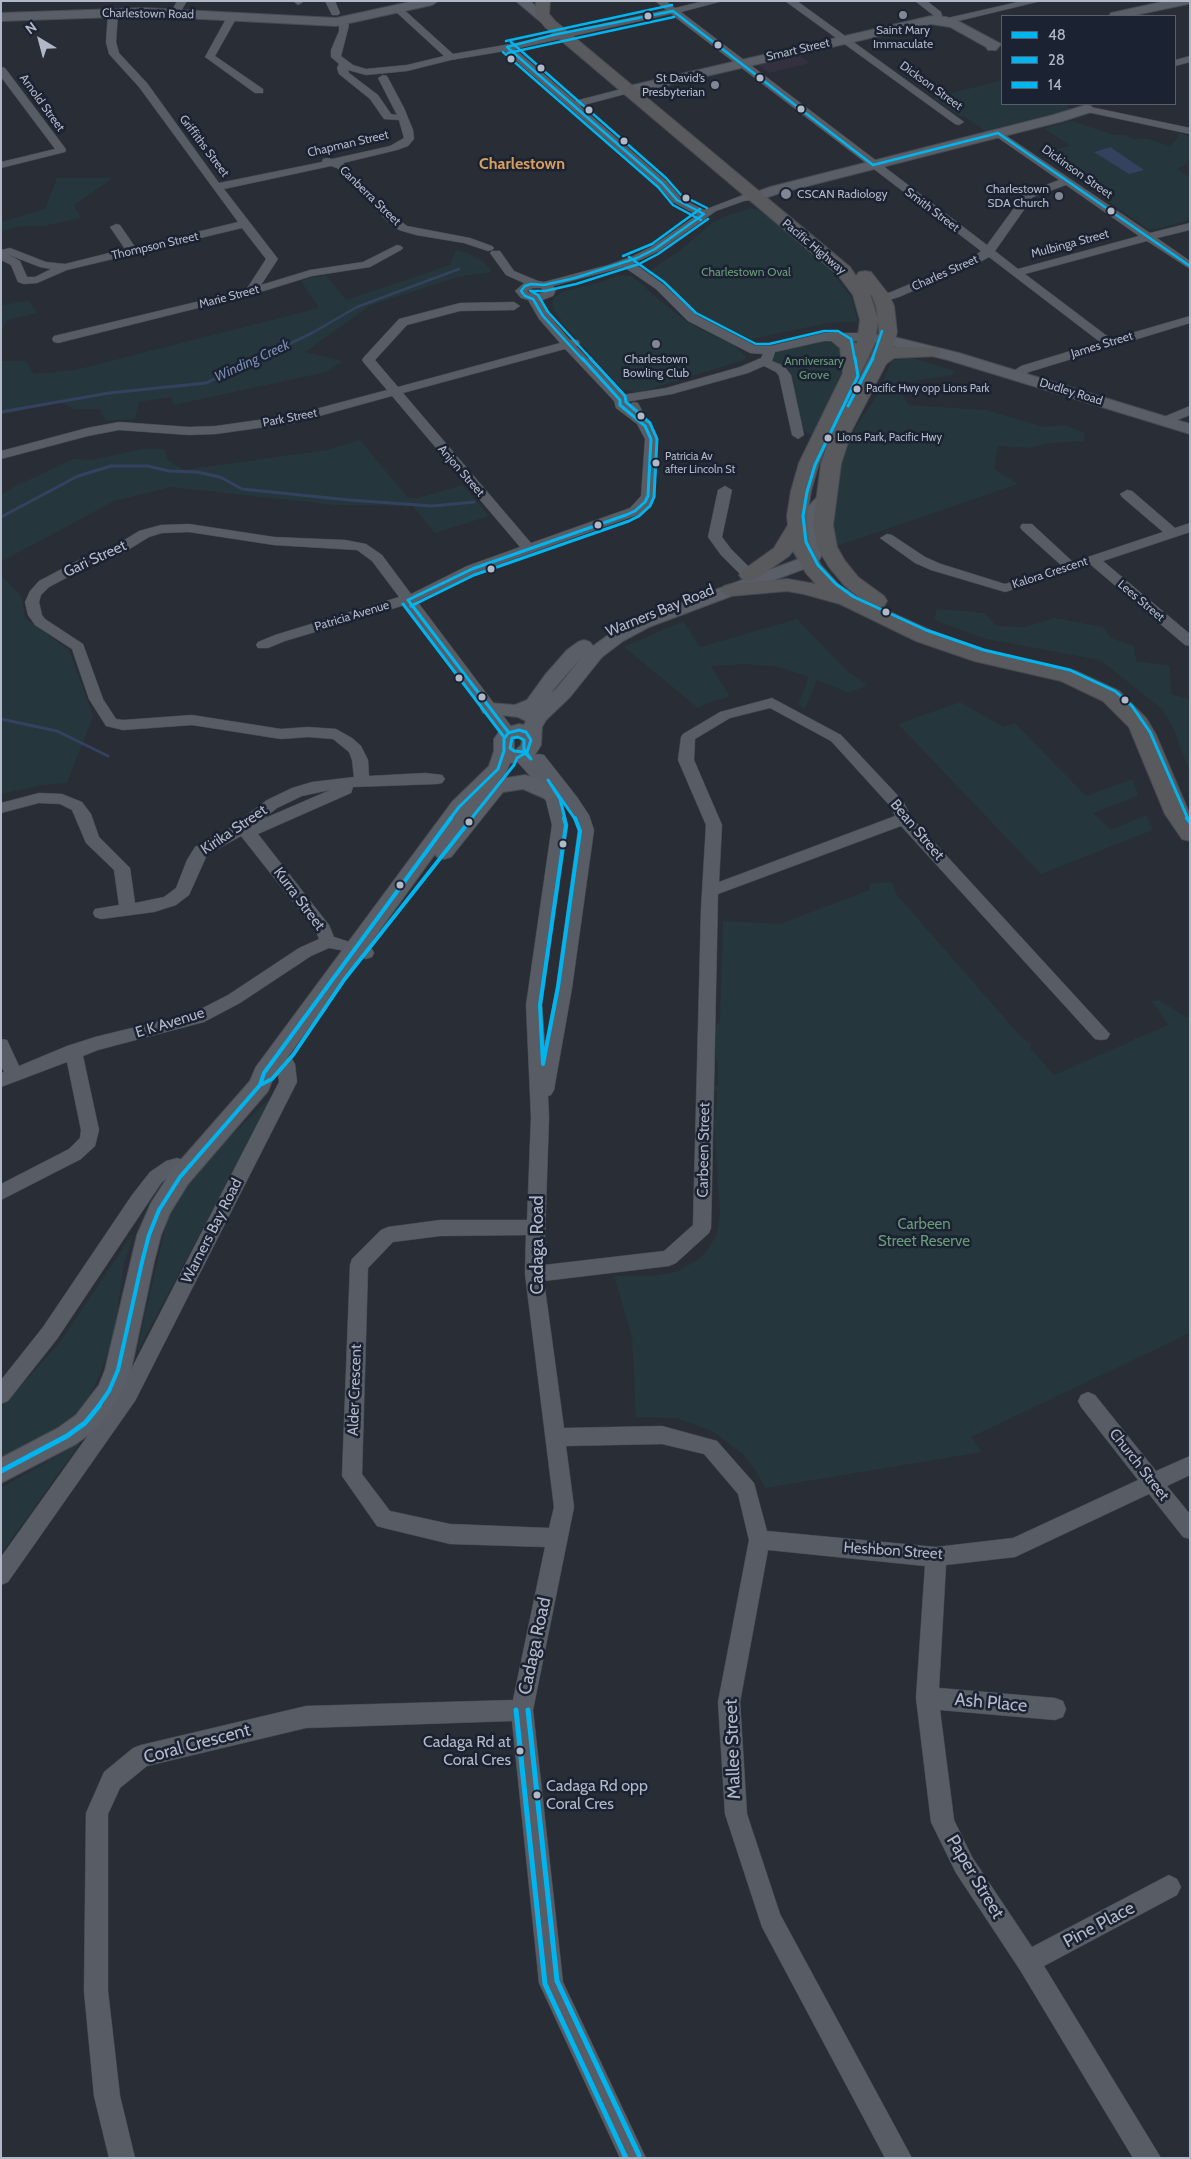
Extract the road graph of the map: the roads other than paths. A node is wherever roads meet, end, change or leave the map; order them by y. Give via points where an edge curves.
1 (182, 1) edge
2 (418, 1) edge
3 (432, 1) edge
4 (522, 1) edge
5 (543, 1) edge
6 (554, 1) edge
7 (660, 1) edge
8 (718, 1) edge
9 (790, 1) edge
10 (920, 1) edge
11 (1036, 1) edge
12 (1184, 1) edge
13 (398, 9) junction
14 (673, 11) junction
15 (113, 13) junction
16 (174, 14) junction
17 (336, 15) edge
18 (1120, 15) edge
19 (232, 16) junction
20 (1, 17) edge
21 (546, 20) junction
22 (942, 20) junction
23 (567, 34) junction
24 (844, 39) junction
25 (996, 47) edge
26 (507, 48) junction
27 (1190, 59) edge
28 (448, 60) junction
29 (740, 63) junction
30 (1176, 63) edge
31 (344, 64) junction
32 (1, 70) edge
33 (383, 75) junction
34 (369, 76) junction
35 (632, 89) junction
36 (259, 91) dead end
37 (572, 105) junction
38 (1081, 106) edge
39 (396, 118) junction
40 (959, 122) dead end
41 (1190, 131) edge
42 (998, 133) junction
43 (327, 162) junction
44 (1, 165) edge
45 (873, 165) junction
46 (1067, 181) junction
47 (217, 186) junction
48 (761, 195) junction
49 (705, 217) junction
50 (245, 224) junction
51 (1190, 226) edge
52 (116, 227) dead end
53 (1148, 237) junction
54 (397, 248) dead end
55 (132, 251) junction
56 (488, 252) junction
57 (988, 252) junction
58 (1, 255) edge
59 (629, 264) junction
60 (1190, 266) edge
61 (65, 267) junction
62 (1015, 273) junction
63 (541, 291) junction
64 (250, 292) junction
65 (882, 298) junction
66 (674, 301) junction
67 (514, 306) dead end
68 (1190, 319) edge
69 (868, 334) junction
70 (836, 336) junction
71 (887, 336) junction
72 (58, 340) dead end
73 (1109, 343) junction
74 (571, 344) junction
75 (754, 350) junction
76 (932, 352) junction
77 (767, 356) junction
78 (953, 356) junction
79 (878, 361) junction
80 (726, 374) junction
81 (852, 374) junction
82 (1016, 375) junction
83 (395, 392) junction
84 (629, 402) junction
85 (1190, 410) edge
86 (1165, 421) junction
87 (1190, 429) edge
88 (798, 435) dead end
89 (1, 455) edge
90 (725, 490) dead end
91 (1128, 494) dead end
92 (825, 499) junction
93 (797, 526) junction
94 (1027, 527) dead end
95 (1190, 527) edge
96 (1174, 533) junction
97 (887, 538) dead end
98 (528, 548) junction
99 (809, 559) junction
100 (1093, 560) junction
101 (1071, 567) junction
102 (843, 572) junction
103 (749, 575) junction
104 (731, 590) junction
105 (408, 600) junction
106 (850, 602) junction
107 (1190, 642) edge
108 (262, 645) dead end
109 (534, 704) junction
110 (490, 709) junction
111 (725, 714) joint
112 (518, 745) junction
113 (437, 779) dead end
114 (362, 781) junction
115 (496, 787) junction
116 (548, 793) junction
117 (1190, 807) edge
118 (1, 808) edge
119 (904, 819) junction
120 (244, 830) junction
121 (1190, 833) edge
122 (710, 891) junction
123 (128, 909) junction
124 (101, 913) dead end
125 (328, 942) junction
126 (361, 951) junction
127 (1101, 1034) dead end
128 (1, 1045) edge
129 (73, 1051) junction
130 (286, 1064) junction
131 (8, 1077) edge
132 (260, 1085) junction
133 (540, 1117) junction
134 (188, 1168) junction
135 (1, 1193) edge
136 (536, 1228) junction
137 (534, 1274) junction
138 (118, 1393) junction
139 (1, 1395) edge
140 (1088, 1401) dead end
141 (555, 1437) junction
142 (1190, 1465) edge
143 (1, 1471) edge
144 (1154, 1483) junction
145 (1190, 1530) edge
146 (558, 1538) junction
147 (759, 1540) junction
148 (936, 1557) junction
149 (1, 1575) edge
150 (927, 1698) junction
151 (1055, 1709) dead end
152 (522, 1710) junction
153 (1169, 1887) dead end
154 (1028, 1962) junction
155 (122, 2158) edge
156 (633, 2158) edge
157 (899, 2158) edge
158 (1148, 2158) edge

1 - 16 street
2 - 17 main road, Charlestown Road
3 - 13 main road, Charlestown Road
4 - 21 main road
5 - 21 highway
6 - 23 highway, Pacific Highway via 553,14
7 - 14 street, Smith Street
8 - 14 street
9 - 24 street, Dickson Street
10 - 22 street
11 - 22 street
12 - 18 main road
13 - 17 main road, Charlestown Road
13 - 28 street
14 - 23 street
14 - 29 street, Smith Street
15 - 16 main road, Charlestown Road
15 - 20 main road, Charlestown Road
15 - 47 street, Griffiths Street via 111,42 114,54 143,85
16 - 19 main road, Charlestown Road
17 - 19 main road, Charlestown Road via 295,20
17 - 31 street, Chapman Street via 344,26 336,54
19 - 36 street via 210,56
21 - 23 highway, Pacific Highway
22 - 24 main road, Smart Street
22 - 25 main road
23 - 26 street
23 - 35 highway, Pacific Highway
24 - 29 main road, Smart Street
24 - 40 street, Dickson Street
26 - 28 street
26 - 37 street
27 - 30 street
28 - 33 street
29 - 35 main road, Smart Street
29 - 45 street, Smith Street
31 - 34 street
31 - 39 street, Chapman Street via 344,74 374,97 388,117
32 - 44 street, Arnold Street via 61,150
33 - 34 street
33 - 43 street, Chapman Street via 408,130 408,139 393,148
34 - 39 street, Chapman Street
35 - 37 street, Smart Street
35 - 48 highway, Pacific Highway
37 - 49 street via 677,200
38 - 41 street
38 - 42 main road
39 - 43 street, Chapman Street via 402,136 395,144
42 - 45 main road
42 - 46 street, Dickinson Street
43 - 47 street, Chapman Street
43 - 56 street, Canberra Street via 341,166 403,228 466,240
45 - 48 main road
45 - 57 street, Smith Street
46 - 53 street, Dickinson Street
46 - 57 street, Charles Street via 1029,195
47 - 50 street, Griffiths Street
48 - 49 street via 750,203
48 - 65 highway, Pacific Highway via 858,269
48 - 69 highway, Pacific Highway via 850,278 865,303
49 - 59 street
50 - 55 street, Thompson Street
50 - 64 street, Griffiths Street via 272,259
51 - 53 street, Mulbinga Street
52 - 55 street
53 - 60 street, Dickinson Street
53 - 62 street, Mulbinga Street
54 - 64 street, Marie Street via 366,265 310,272
55 - 61 street, Thompson Street
56 - 63 street via 510,273
56 - 63 street, Patricia Avenue via 503,276 525,296
57 - 62 street, Smith Street
57 - 65 street, Charles Street via 976,260
58 - 61 street, Thompson Street via 10,251 44,265
58 - 61 street, Thompson Street via 16,263 24,281
59 - 63 street via 612,274
59 - 66 street
62 - 73 street, Smith Street
63 - 74 street, Patricia Avenue via 543,316
64 - 72 street, Marie Street
65 - 71 highway, Pacific Highway
66 - 69 street via 754,342 772,342 808,332
66 - 75 street via 696,321
67 - 83 street, Anjon Street via 460,307 403,322 368,360
68 - 73 street, James Street
69 - 70 street
69 - 71 street
69 - 81 highway
70 - 77 street via 807,340
70 - 81 highway via 848,347
71 - 76 main road, Dudley Road
71 - 78 main road, Dudley Road
71 - 79 highway, Pacific Highway
73 - 82 street, James Street via 1025,369
74 - 83 street, Park Street
74 - 84 street, Patricia Avenue
75 - 77 street
75 - 80 street via 752,360
76 - 78 main road, Dudley Road
76 - 79 highway via 890,353
77 - 80 street
77 - 88 street via 785,375
78 - 82 main road, Dudley Road
79 - 92 highway, Pacific Highway via 842,430 831,464
80 - 84 street
81 - 93 highway via 809,462 801,491
82 - 86 main road, Dudley Road
83 - 89 street, Park Street via 294,419 216,430 119,426
83 - 98 street, Anjon Street
84 - 98 street, Patricia Avenue via 651,439 645,502 626,515
85 - 86 street
86 - 87 main road, Dudley Road
90 - 103 street via 715,537
91 - 96 street
92 - 99 main road via 814,509 815,552
92 - 102 highway, Pacific Highway via 823,525 827,547
93 - 99 highway via 800,543
93 - 103 highway via 782,552
94 - 101 street
95 - 96 street, Kalora Crescent
96 - 100 street, Kalora Crescent
97 - 101 street, Kalora Crescent via 920,560 954,574 1005,588
98 - 105 street, Patricia Avenue via 472,569
99 - 102 main road
99 - 103 main road, Warners Bay Road
99 - 104 main road, Warners Bay Road
99 - 106 highway via 824,582
100 - 101 street, Kalora Crescent
100 - 107 street, Lees Street
102 - 117 highway, Pacific Highway via 865,592 913,621 948,636 1081,669 1129,694 1150,715 1165,742
103 - 109 main road, Warners Bay Road via 627,621 598,636 574,654
104 - 106 highway via 787,585
104 - 112 main road, Warners Bay Road via 643,624 605,645 538,716
105 - 108 street, Patricia Avenue
105 - 110 street, Gari Street
105 - 114 street, Gari Street via 377,558 361,547 274,541 178,528 153,530 118,550 82,564 44,584 32,599 32,608 38,619 79,648 96,699 111,723 192,720 280,734 336,734 356,750
106 - 121 highway via 950,646 1053,671 1111,696 1127,710 1145,735 1177,814
109 - 110 main road via 517,711
109 - 112 main road, Warners Bay Road
110 - 112 street, Gari Street
111 - 119 street, Bean Street via 772,703 836,738 898,806
111 - 122 street, Carbeen Street via 688,737 686,760 714,825
112 - 115 main road, Warners Bay Road via 514,765
112 - 116 street, Cadaga Road
112 - 126 main road, Warners Bay Road via 459,807 397,890
112 - 133 street, Cadaga Road via 572,801 586,830 564,988
113 - 114 street, Kirika Street
114 - 120 street, Kirika Street
115 - 116 main road via 525,782
115 - 126 main road, Warners Bay Road
116 - 133 street, Cadaga Road via 560,825 534,1005
118 - 123 street via 39,798 62,800 77,806 92,840 122,868
119 - 122 street
119 - 127 street, Bean Street
120 - 123 street, Kirika Street via 197,854 186,886 176,898 161,905
120 - 125 street, Kurra Street via 323,928
122 - 137 street, Carbeen Street via 702,1228 669,1258
123 - 124 street, Kirika Street
125 - 126 street, Kurra Street
125 - 129 street, E K Avenue via 286,963 198,1018
126 - 130 main road, Warners Bay Road
126 - 132 main road, Warners Bay Road via 264,1073
128 - 131 street
129 - 131 street, E K Avenue
129 - 135 street via 90,1130 89,1141 75,1154
130 - 132 main road, Warners Bay Road via 272,1079
130 - 138 street, Warners Bay Road via 288,1082
132 - 134 main road, Warners Bay Road
133 - 136 street, Cadaga Road
134 - 138 main road, Warners Bay Road via 159,1210 149,1235 118,1370
134 - 139 street via 172,1166 156,1177 50,1333
136 - 137 street, Cadaga Road
136 - 146 street, Alder Crescent via 440,1228 388,1235 359,1265 352,1476 384,1519 450,1534
137 - 141 street, Cadaga Road
138 - 143 main road, Warners Bay Road via 67,1436
138 - 149 street, Warners Bay Road
140 - 144 street, Church Street
141 - 146 street, Cadaga Road via 564,1507
141 - 147 street, Mallee Street via 662,1435 710,1447 747,1490
142 - 144 street, Heshbon Street
144 - 145 street, Church Street
144 - 148 street, Heshbon Street via 1015,1547
146 - 152 street, Cadaga Road
147 - 148 street, Heshbon Street
147 - 157 street, Mallee Street via 729,1702 736,1814 770,1919
148 - 150 street, Paper Street
150 - 151 street, Ash Place
150 - 154 street, Paper Street via 943,1822 964,1865
152 - 155 street, Coral Crescent via 306,1717 141,1756 112,1780 96,1813 96,1992 107,2096
152 - 156 street, Cadaga Road via 551,1983
153 - 154 street, Pine Place
154 - 158 street, Paper Street

